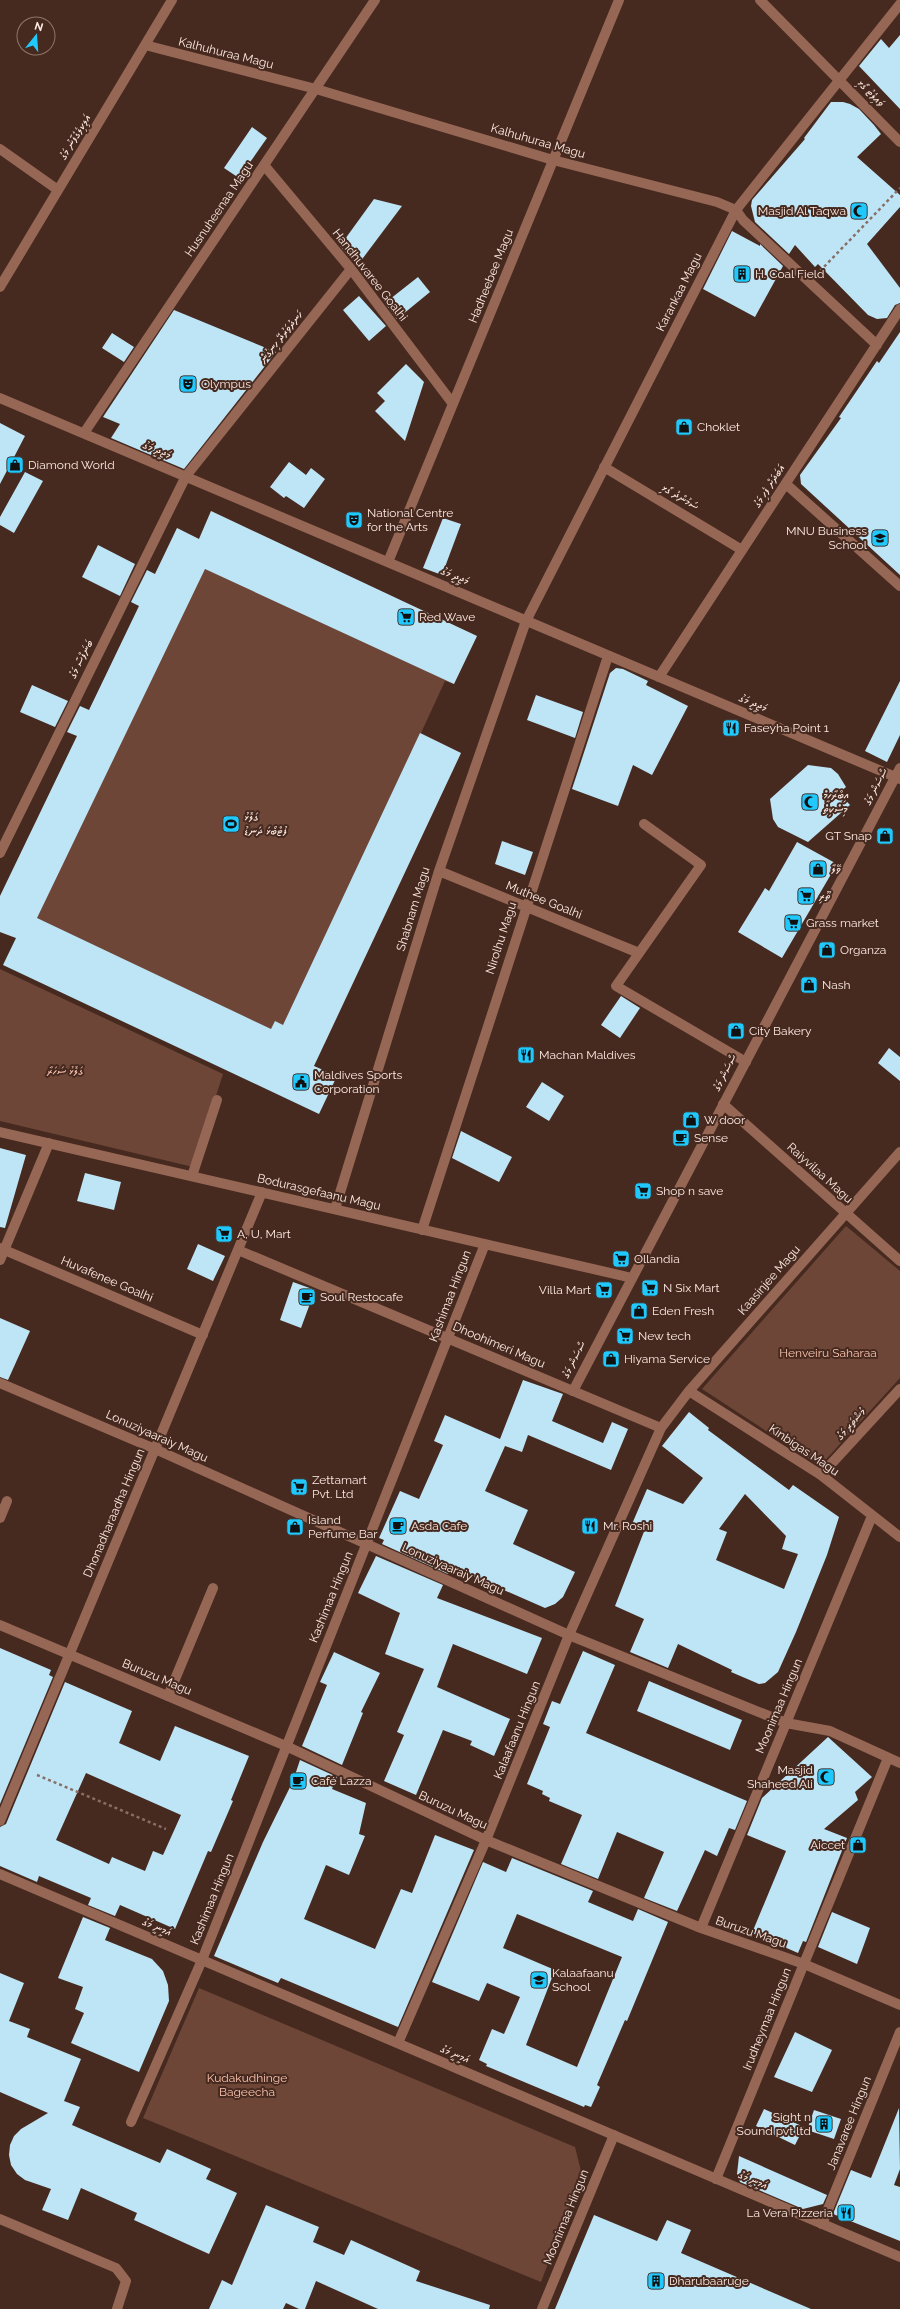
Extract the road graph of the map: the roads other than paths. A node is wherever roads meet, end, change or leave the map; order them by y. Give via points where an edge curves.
1 (172, 0) edge
2 (375, 0) edge
3 (619, 0) edge
4 (760, 0) edge
5 (900, 4) edge
6 (145, 46) junction
7 (840, 79) junction
8 (316, 89) junction
9 (900, 142) edge
10 (0, 149) edge
11 (553, 160) junction
12 (264, 165) junction
13 (58, 190) junction
14 (736, 210) junction
15 (351, 269) junction
16 (0, 287) edge
17 (900, 309) edge
18 (877, 345) junction
19 (0, 398) edge
20 (453, 404) junction
21 (84, 433) junction
22 (604, 467) junction
23 (186, 476) junction
24 (786, 484) junction
25 (742, 550) junction
26 (388, 562) junction
27 (900, 586) edge
28 (526, 621) junction
29 (608, 656) junction
30 (659, 677) junction
31 (898, 775) edge
32 (644, 824) dead end
33 (0, 852) edge
34 (438, 872) junction
35 (526, 906) junction
36 (639, 953) junction
37 (746, 1062) junction
38 (217, 1100) dead end
39 (723, 1104) junction
40 (0, 1132) edge
41 (49, 1143) junction
42 (900, 1152) edge
43 (192, 1176) junction
44 (262, 1192) junction
45 (334, 1209) junction
46 (845, 1214) junction
47 (422, 1230) junction
48 (485, 1244) junction
49 (2, 1249) edge
50 (238, 1250) junction
51 (0, 1260) edge
52 (900, 1261) edge
53 (632, 1278) junction
54 (203, 1335) junction
55 (448, 1338) junction
56 (0, 1383) edge
57 (900, 1389) edge
58 (573, 1391) junction
59 (689, 1391) junction
60 (661, 1428) junction
61 (155, 1449) junction
62 (821, 1476) junction
63 (7, 1501) dead end
64 (872, 1516) junction
65 (0, 1518) edge
66 (900, 1537) edge
67 (366, 1544) junction
68 (213, 1588) dead end
69 (0, 1625) edge
70 (569, 1635) junction
71 (70, 1654) junction
72 (168, 1696) junction
73 (786, 1723) junction
74 (286, 1746) junction
75 (888, 1758) junction
76 (900, 1763) edge
77 (0, 1821) edge
78 (486, 1840) junction
79 (0, 1874) edge
80 (701, 1928) junction
81 (202, 1960) junction
82 (804, 1964) junction
83 (900, 2004) edge
84 (900, 2032) edge
85 (398, 2044) junction
86 (131, 2122) dead end
87 (614, 2135) junction
88 (716, 2178) junction
89 (0, 2219) edge
90 (822, 2224) junction
91 (900, 2257) edge
92 (117, 2309) edge
93 (542, 2309) edge

1 - 6 street, އަލިކިލެގެފާނު މަގު
2 - 8 street, Husnuheenaa Magu
3 - 11 street, Hadheebee Magu
4 - 7 street, ވައިލެޓު ގޯޅި
5 - 7 street, Karankaa Magu
6 - 8 street, Kalhuhuraa Magu
6 - 13 street, އަލިކިލެގެފާނު މަގު
7 - 9 street, ވައިލެޓު ގޯޅި
7 - 14 street, Karankaa Magu
8 - 11 street, Kalhuhuraa Magu
8 - 12 street, Husnuheenaa Magu
10 - 13 street
11 - 14 street, Kalhuhuraa Magu via 694,194
11 - 20 street, Hadheebee Magu
12 - 15 street, Handhuvaree Goalhi
12 - 21 street, Husnuheenaa Magu
13 - 16 street, އަލިކިލެގެފާނު މަގު
14 - 18 street, Kalhuhuraa Magu via 743,220
14 - 22 street, Karankaa Magu
15 - 20 street, Handhuvaree Goalhi
15 - 23 street, ހަނދުވަރުދޭ ހިނގުން
17 - 18 street, އަބަދަށް ފެހި މަގު
18 - 24 street, އަބަދަށް ފެހި މަގު
19 - 21 street, މަޖީދީ މަގު
20 - 26 street, Hadheebee Magu
21 - 23 street, މަޖީދީ މަގު
22 - 25 street, ސަމުންދު ގޯޅި
22 - 28 street, Karankaa Magu
23 - 26 street, މަޖީދީ މަގު
23 - 33 street, ބަނަފްސާ މަގު
24 - 25 street, އަބަދަށް ފެހި މަގު
24 - 27 street
25 - 30 street, އަބަދަށް ފެހި މަގު
26 - 28 street, މަޖީދީ މަގު
28 - 29 street, މަޖީދީ މަގު
28 - 34 street, Shabnam Magu
29 - 30 street, މަޖީދީ މަގު
29 - 35 street, Nirolhu Magu
30 - 31 street, މަޖީދީ މަގު
31 - 37 street, ސޯސަން މަގު
32 - 36 street via 701,865
34 - 35 street, Muthee Goalhi
34 - 45 street, Shabnam Magu
35 - 36 street, Muthee Goalhi
35 - 47 street, Nirolhu Magu
36 - 37 street via 616,986
37 - 39 street, ސޯސަން މަގު
38 - 43 street
39 - 46 street, Raiyvilaa Magu
39 - 53 street, ސޯސަން މަގު
40 - 41 street, Bodurasgefaanu Magu
41 - 43 street, Bodurasgefaanu Magu
41 - 49 street
42 - 46 street, Kaasinjee Magu
43 - 44 street, Bodurasgefaanu Magu
44 - 45 street, Bodurasgefaanu Magu
44 - 50 street, Dhonadharaadha Hingun
45 - 47 street, Bodurasgefaanu Magu
46 - 52 street, Raiyvilaa Magu
46 - 59 street, Kaasinjee Magu
47 - 48 street, Bodurasgefaanu Magu
48 - 53 street, Bodurasgefaanu Magu
48 - 55 street, Kashimaa Hingun
49 - 51 street
49 - 54 street, Huvafenee Goalhi
50 - 54 street, Dhonadharaadha Hingun
50 - 55 street, Dhoohimeri Magu
53 - 58 street, ސޯސަން މަގު
54 - 61 street, Dhonadharaadha Hingun
55 - 58 street, Dhoohimeri Magu
55 - 67 street, Kashimaa Hingun
56 - 61 street, Lonuziyaaraiy Magu
57 - 62 street, މުޝްތަރީ މަގު
58 - 60 street, Dhoohimeri Magu
59 - 60 street, Kaasinjee Magu
59 - 62 street, Kinbigas Magu
60 - 70 street, Kalaafaanu Hingun
61 - 67 street, Lonuziyaaraiy Magu
61 - 71 street, Dhonadharaadha Hingun
62 - 64 street, Kinbigas Magu
63 - 65 street
64 - 66 street, Kinbigas Magu
64 - 73 street, Moonimaa Hingun
67 - 70 street, Lonuziyaaraiy Magu
67 - 74 street, Kashimaa Hingun
68 - 72 street
69 - 71 street, Buruzu Magu
70 - 73 street, Lonuziyaaraiy Magu
70 - 78 street, Kalaafaanu Hingun
71 - 72 street, Buruzu Magu
71 - 77 street, Dhonadharaadha Hingun
72 - 74 street, Buruzu Magu
73 - 75 street, Lonuziyaaraiy Magu via 830,1731
73 - 80 street, Moonimaa Hingun
74 - 78 street, Buruzu Magu
74 - 81 street, Kashimaa Hingun
75 - 76 street, Lonuziyaaraiy Magu
75 - 82 street, Irudheymaa Hingun
78 - 80 street, Buruzu Magu
78 - 85 street, Kalaafaanu Hingun
79 - 81 street, އަމީނީ މަގު
80 - 82 street, Buruzu Magu
81 - 85 street, އަމީނީ މަގު
81 - 86 street, Kashimaa Hingun
82 - 83 street, Buruzu Magu
82 - 88 street, Irudheymaa Hingun
84 - 90 street, Janavaree Hingun
85 - 87 street, އަމީނީ މަގު
87 - 88 street, އަމީނީ މަގު
87 - 93 street, Moonimaa Hingun
88 - 90 street, އަމީނީ މަގު
89 - 92 street via 116,2268 126,2281
90 - 91 street, އަމީނީ މަގު

